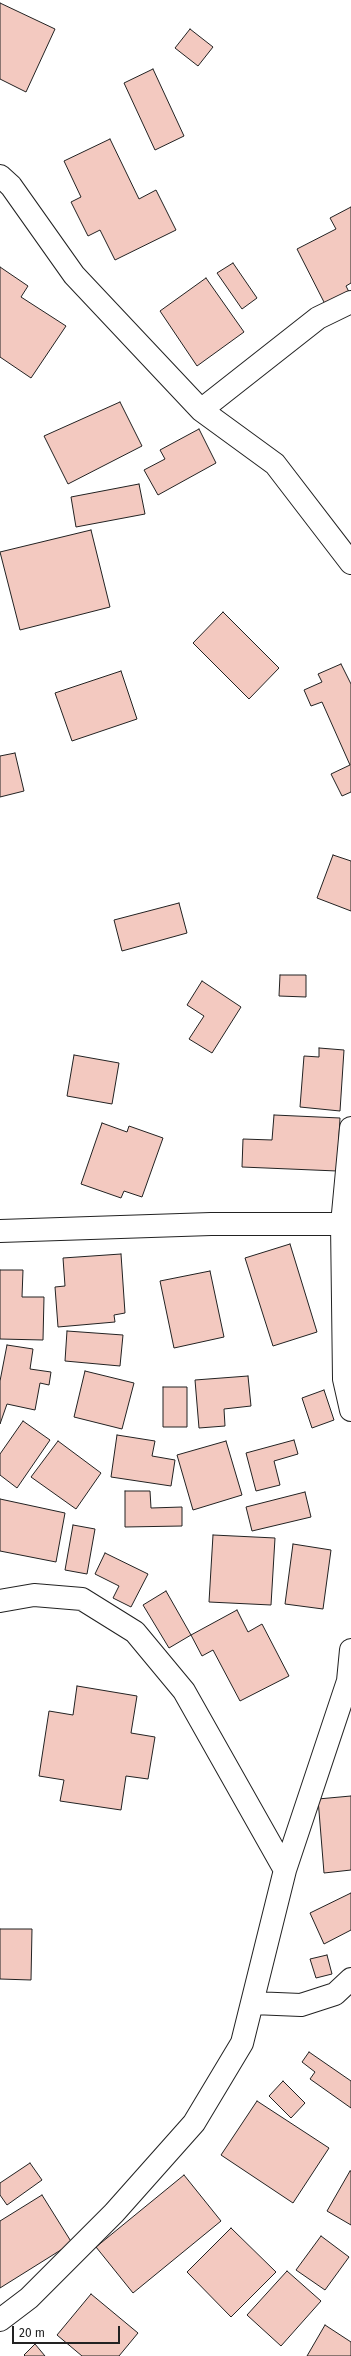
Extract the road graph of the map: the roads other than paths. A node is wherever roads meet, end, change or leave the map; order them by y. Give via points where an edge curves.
1 (0, 176) edge
2 (351, 302) edge
3 (201, 410) junction
4 (351, 562) edge
5 (351, 1128) edge
6 (342, 1224) junction
7 (0, 1231) edge
8 (351, 1410) edge
9 (0, 1601) edge
10 (351, 1650) edge
11 (285, 1870) junction
12 (351, 1979) edge
13 (253, 2003) junction
14 (0, 2320) edge

1 - 3 street via 11,186 74,275
2 - 3 street via 318,318
3 - 4 street via 275,464
5 - 6 street
6 - 7 street via 211,1224
6 - 8 street via 344,1379
9 - 11 street via 34,1595 82,1599 136,1632 184,1690
10 - 11 street via 348,1680
11 - 13 street
12 - 13 street via 335,1994 301,2005
13 - 14 street via 242,2043 194,2123 114,2213 28,2298

